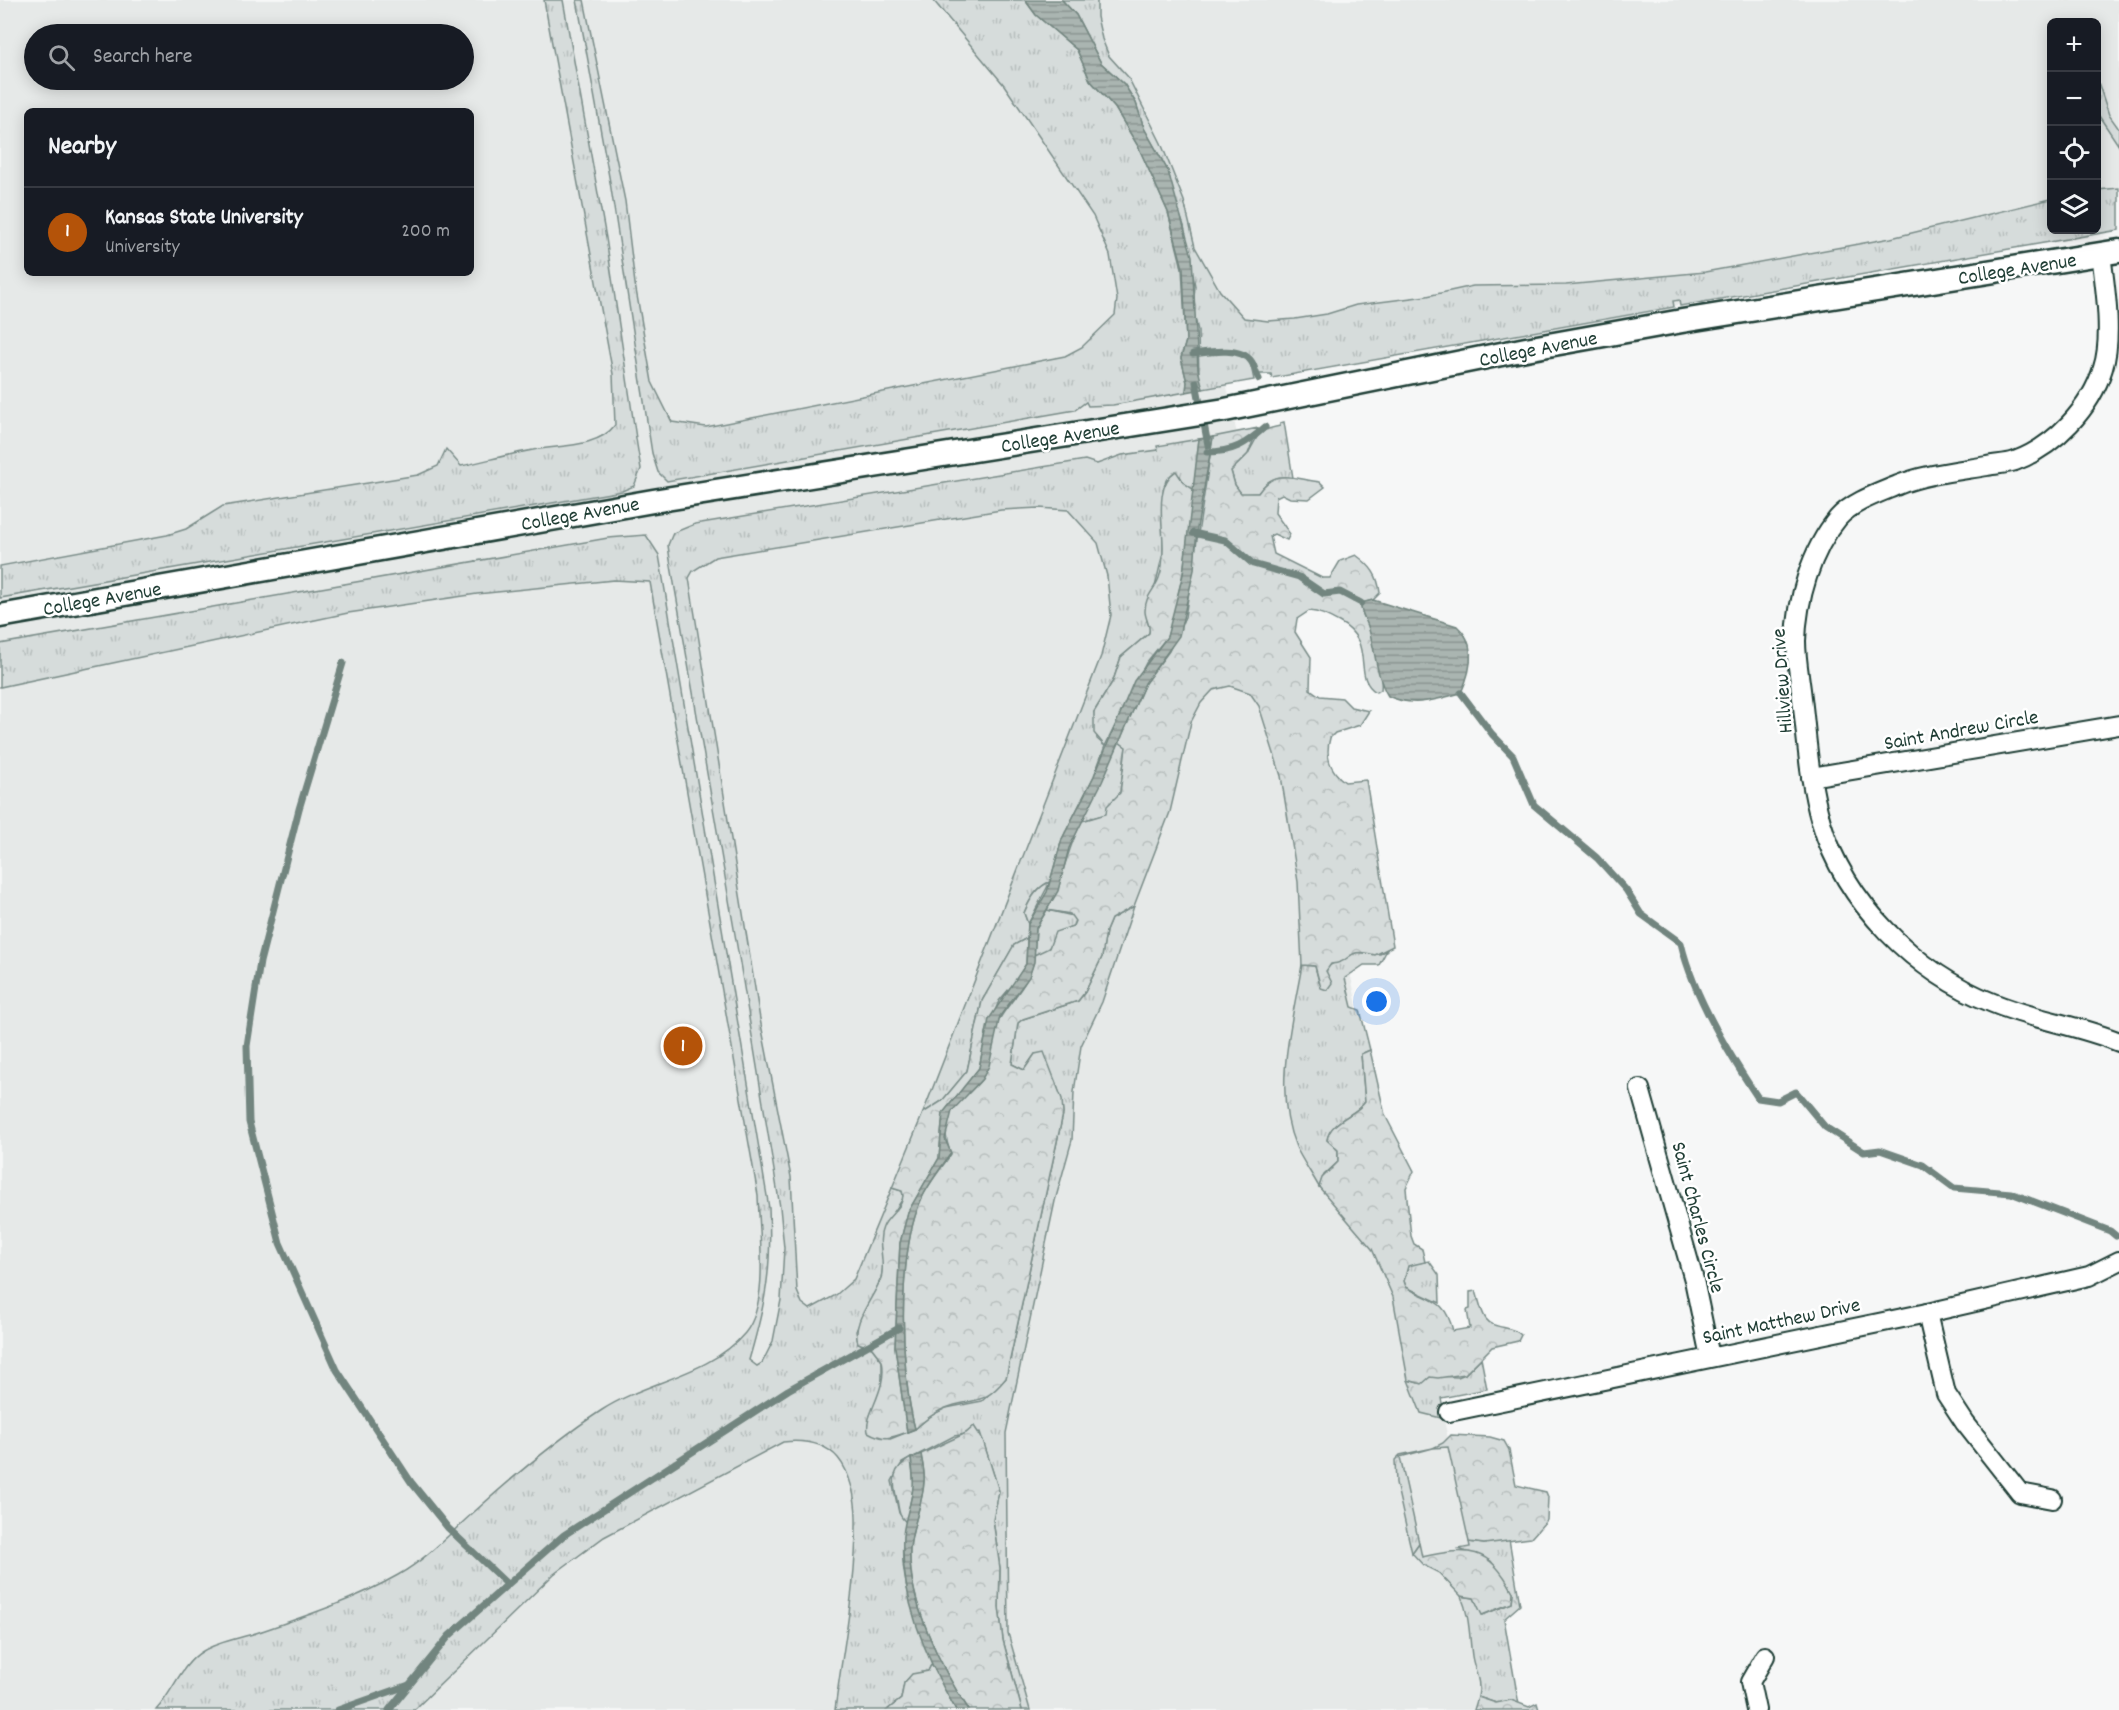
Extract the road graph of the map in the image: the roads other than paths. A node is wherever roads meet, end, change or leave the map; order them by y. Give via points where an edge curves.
1 (2110, 253) edge
2 (0, 616) edge
3 (2119, 725) edge
4 (1811, 777) junction
5 (2119, 1042) edge
6 (1641, 1089) dead end
7 (2119, 1261) edge
8 (1927, 1313) junction
9 (1710, 1358) junction
10 (1449, 1412) dead end
11 (2052, 1499) dead end
12 (1765, 1656) dead end
13 (1756, 1710) edge

1 - 2 street, College Avenue via 1626,331 1225,410 653,501
1 - 4 street, Hillview Drive via 2104,367 2081,412 2051,441 2015,461 1915,479 1873,495 1839,517 1813,561 1796,642
3 - 4 street, Saint Andrew Circle
4 - 5 street, Hillview Drive via 1821,824 1841,870 1870,913 1905,950 1956,985 1993,1003 2097,1032
6 - 9 street, Saint Charles Circle via 1694,1280
7 - 8 street, Saint Matthew Drive via 2089,1276
8 - 9 street, Saint Matthew Drive
8 - 11 street via 1946,1394 1965,1423 2020,1493
9 - 10 street, Saint Matthew Drive
12 - 13 street via 1750,1682

